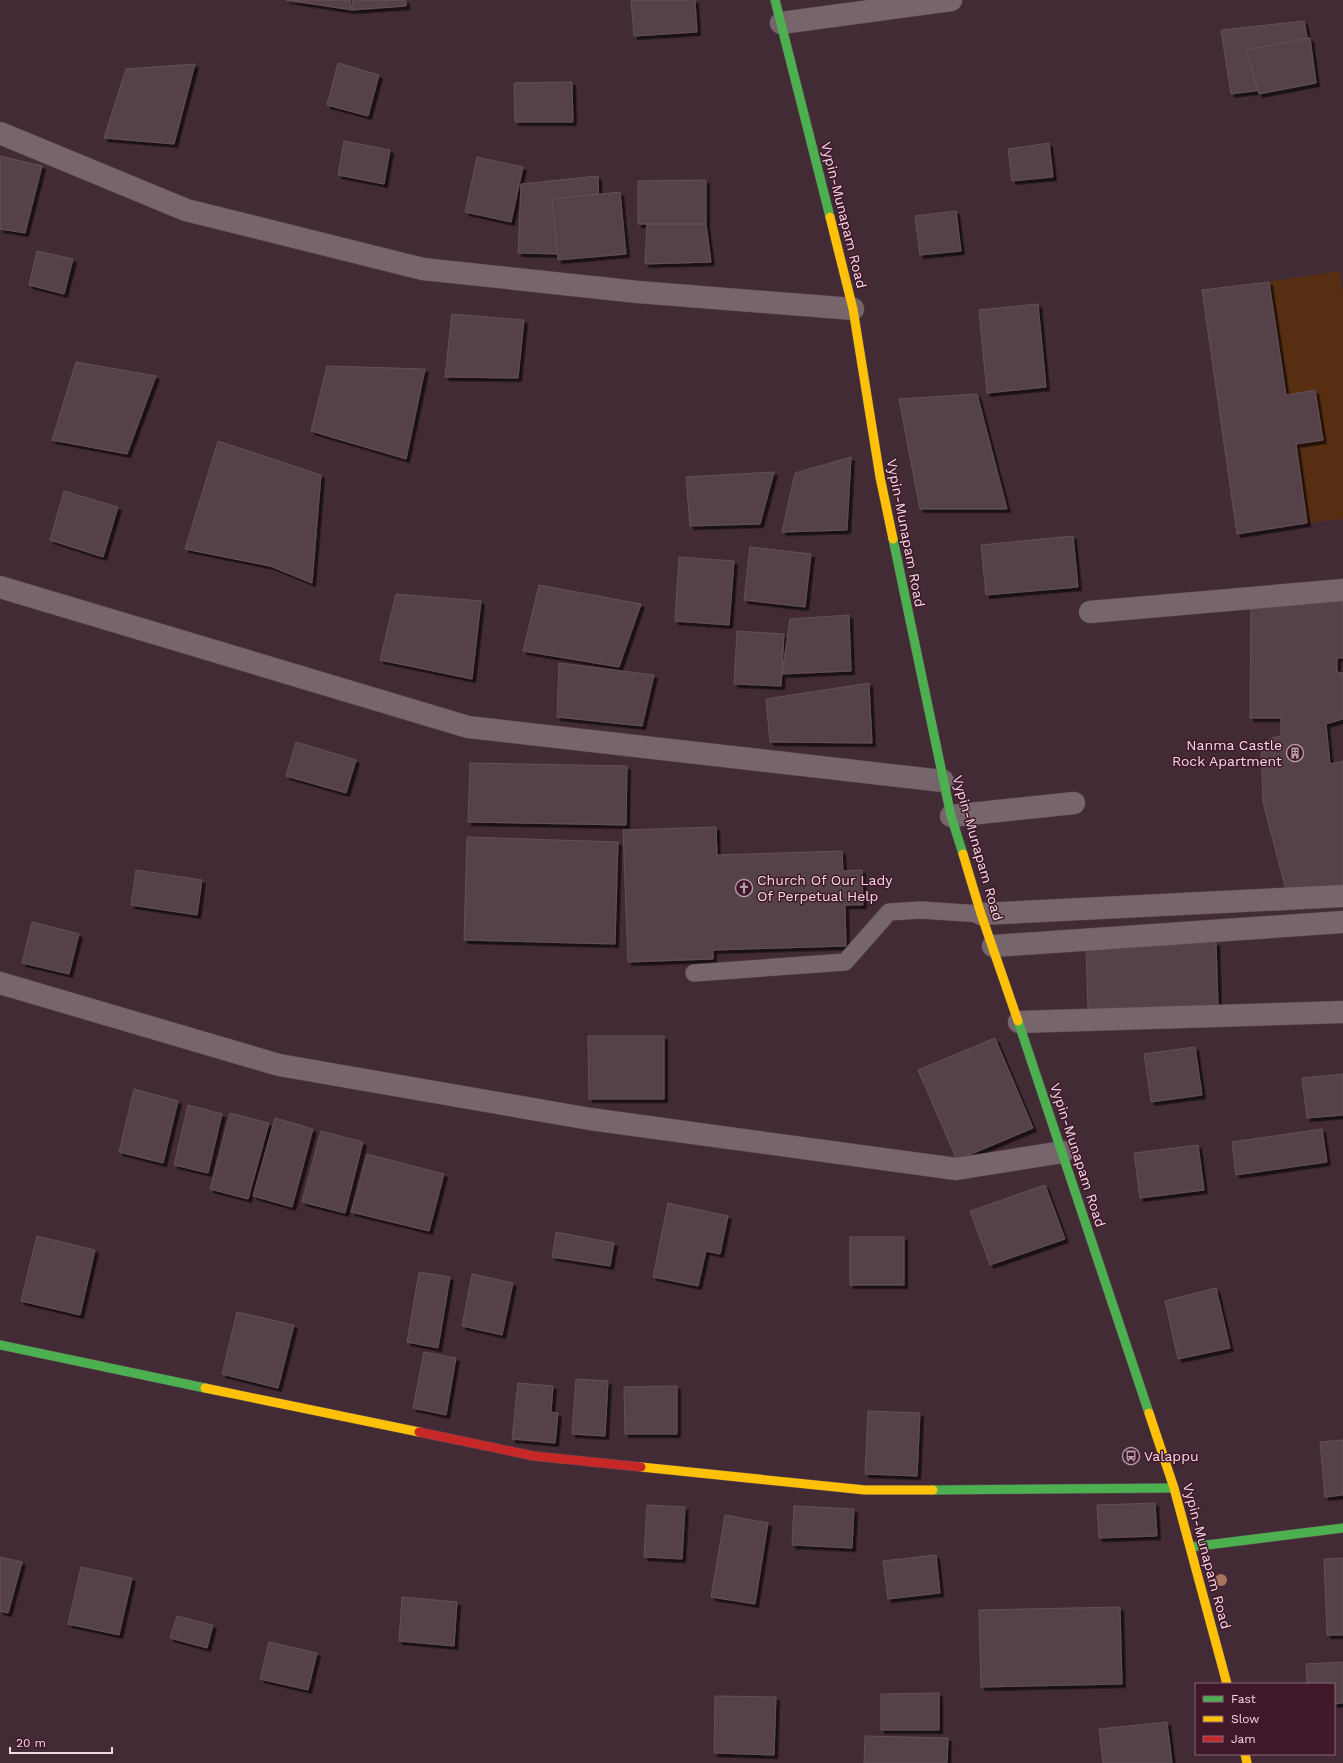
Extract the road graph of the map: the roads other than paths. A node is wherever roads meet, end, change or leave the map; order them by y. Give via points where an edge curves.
1 (775, 0) edge
2 (951, 0) edge
3 (781, 22) junction
4 (0, 133) edge
5 (853, 308) junction
6 (0, 587) edge
7 (1343, 590) edge
8 (1090, 612) dead end
9 (943, 781) junction
10 (1074, 803) dead end
11 (951, 816) junction
12 (1343, 896) edge
13 (982, 914) junction
14 (1343, 922) edge
15 (992, 946) junction
16 (694, 973) dead end
17 (0, 983) edge
18 (1343, 1012) edge
19 (1020, 1022) junction
20 (1063, 1152) junction
21 (0, 1345) edge
22 (1174, 1488) junction
23 (1343, 1528) edge
24 (1191, 1547) junction
25 (1227, 1683) edge

1 - 3 main road, Vypin-Munapam Road
2 - 3 street
3 - 5 main road, Vypin-Munapam Road
4 - 5 street via 186,210 423,269 638,292
5 - 9 main road, Vypin-Munapam Road via 880,477
6 - 9 street via 468,727
7 - 8 street
9 - 11 main road, Vypin-Munapam Road
10 - 11 street
11 - 13 main road, Vypin-Munapam Road
12 - 13 street
13 - 15 main road, Vypin-Munapam Road
13 - 16 lane via 921,910 889,912 845,962
14 - 15 street
15 - 19 main road, Vypin-Munapam Road
17 - 20 street via 279,1065 590,1119 956,1169
18 - 19 street
19 - 20 main road, Vypin-Munapam Road
20 - 22 main road, Vypin-Munapam Road
21 - 22 main road via 534,1456 865,1490
22 - 24 main road, Vypin-Munapam Road
23 - 24 main road
24 - 25 main road, Vypin-Munapam Road

